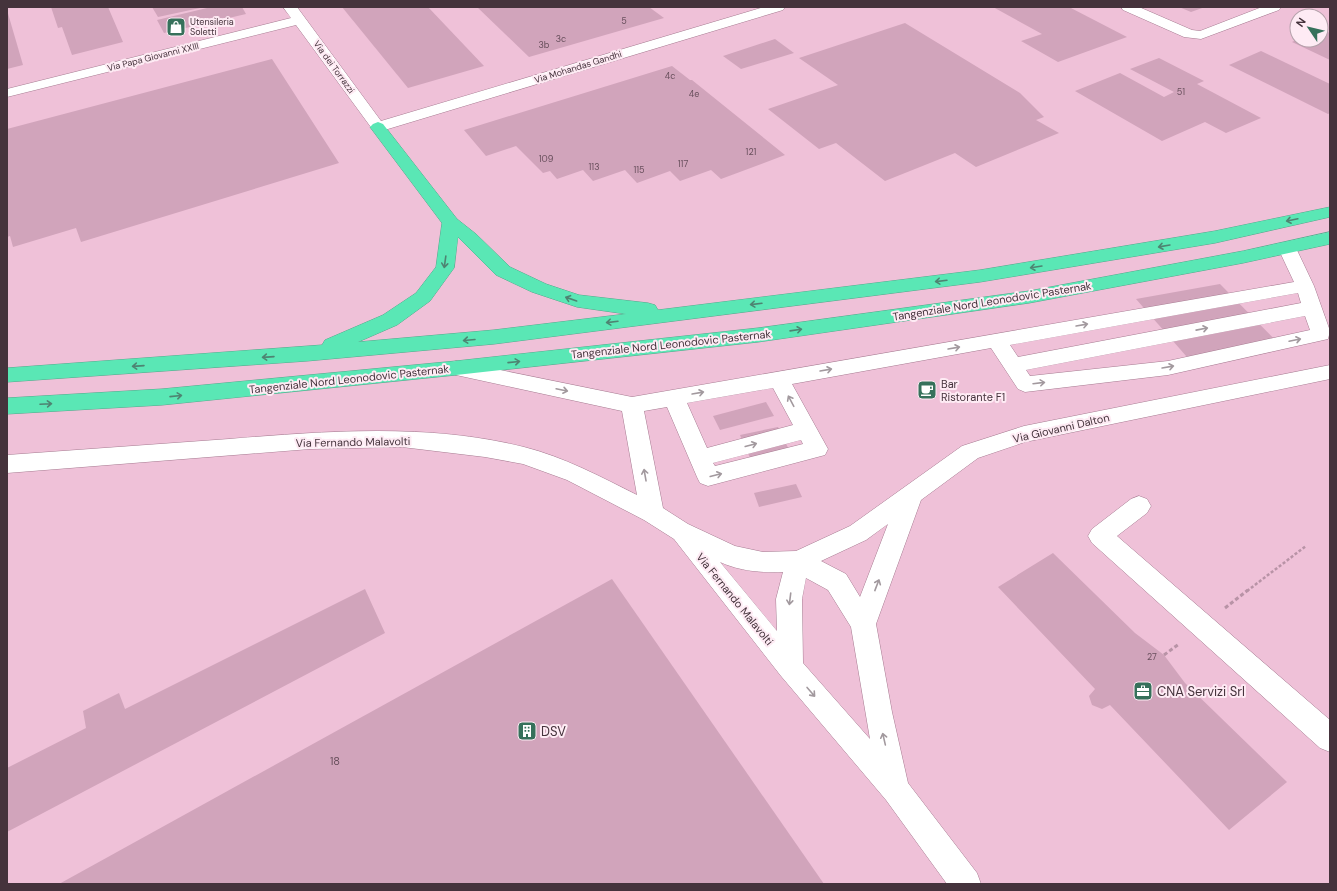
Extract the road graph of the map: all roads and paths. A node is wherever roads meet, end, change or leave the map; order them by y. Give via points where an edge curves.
1 (290, 7) edge
2 (778, 7) edge
3 (1128, 7) edge
4 (1274, 7) edge
5 (299, 20) junction
6 (7, 93) edge
7 (378, 127) junction
8 (1330, 212) edge
9 (451, 223) junction
10 (1330, 238) edge
11 (1287, 248) junction
12 (1305, 286) junction
13 (1312, 308) junction
14 (679, 314) junction
15 (996, 340) junction
16 (307, 354) junction
17 (1012, 365) junction
18 (456, 368) junction
19 (1330, 372) edge
20 (7, 375) edge
21 (779, 379) junction
22 (674, 397) junction
23 (632, 405) junction
24 (7, 406) edge
25 (7, 464) edge
26 (911, 495) junction
27 (1139, 506) dead end
28 (652, 513) junction
29 (680, 532) junction
30 (1306, 546) dead end
31 (798, 561) junction
32 (863, 624) junction
33 (1202, 626) junction
34 (1164, 655) dead end
35 (790, 667) junction
36 (1330, 738) edge
37 (896, 790) junction
38 (966, 884) edge

1 - 5 street, Via dei Torrazzi
2 - 7 street, Via Mohandas Gandhi
3 - 4 street via 1189,34 1201,35
5 - 6 street, Via Papa Giovanni XXIII
5 - 7 street, Via dei Torrazzi
7 - 9 highway
8 -> 14 highway via 1215,237 1085,260 980,276
14 -> 9 highway via 577,301 539,288 503,271
9 -> 16 highway via 444,268 423,297 390,320
10 - 11 highway, Tangenziale Nord Leonodovic Pasternak
11 - 12 street
18 -> 11 highway, Tangenziale Nord Leonodovic Pasternak via 758,335 1029,297
12 - 13 street
15 -> 12 street
17 -> 13 street
17 -> 13 street via 1025,384 1168,368 1321,334
14 -> 16 highway via 494,337
15 - 17 street
21 -> 15 street
16 -> 20 highway
18 -> 23 street
24 -> 18 highway, Tangenziale Nord Leonodovic Pasternak via 162,398
19 - 26 street, Via Giovanni Dalton via 1024,434 970,452
22 -> 21 street
22 -> 21 street via 700,458 806,430
22 - 23 street
28 -> 23 street
25 - 28 street, Via Fernando Malavolti via 310,441 402,439 485,448 525,456 575,474
26 - 31 street, Via Giovanni Dalton via 858,533
32 -> 26 street
27 - 33 street via 1100,536
28 - 29 street, Via Fernando Malavolti
29 - 31 street, Via Fernando Malavolti via 731,556 763,562
29 - 35 street, Via Fernando Malavolti
30 - 33 path
31 - 32 street, Via Fernando Malavolti via 837,582
31 -> 35 street, Via Fernando Malavolti via 789,599
37 -> 32 street, Via Fernando Malavolti via 878,712
33 - 34 path
33 - 36 street
35 -> 37 street, Via Fernando Malavolti
37 - 38 street, Via Fernando Malavolti

